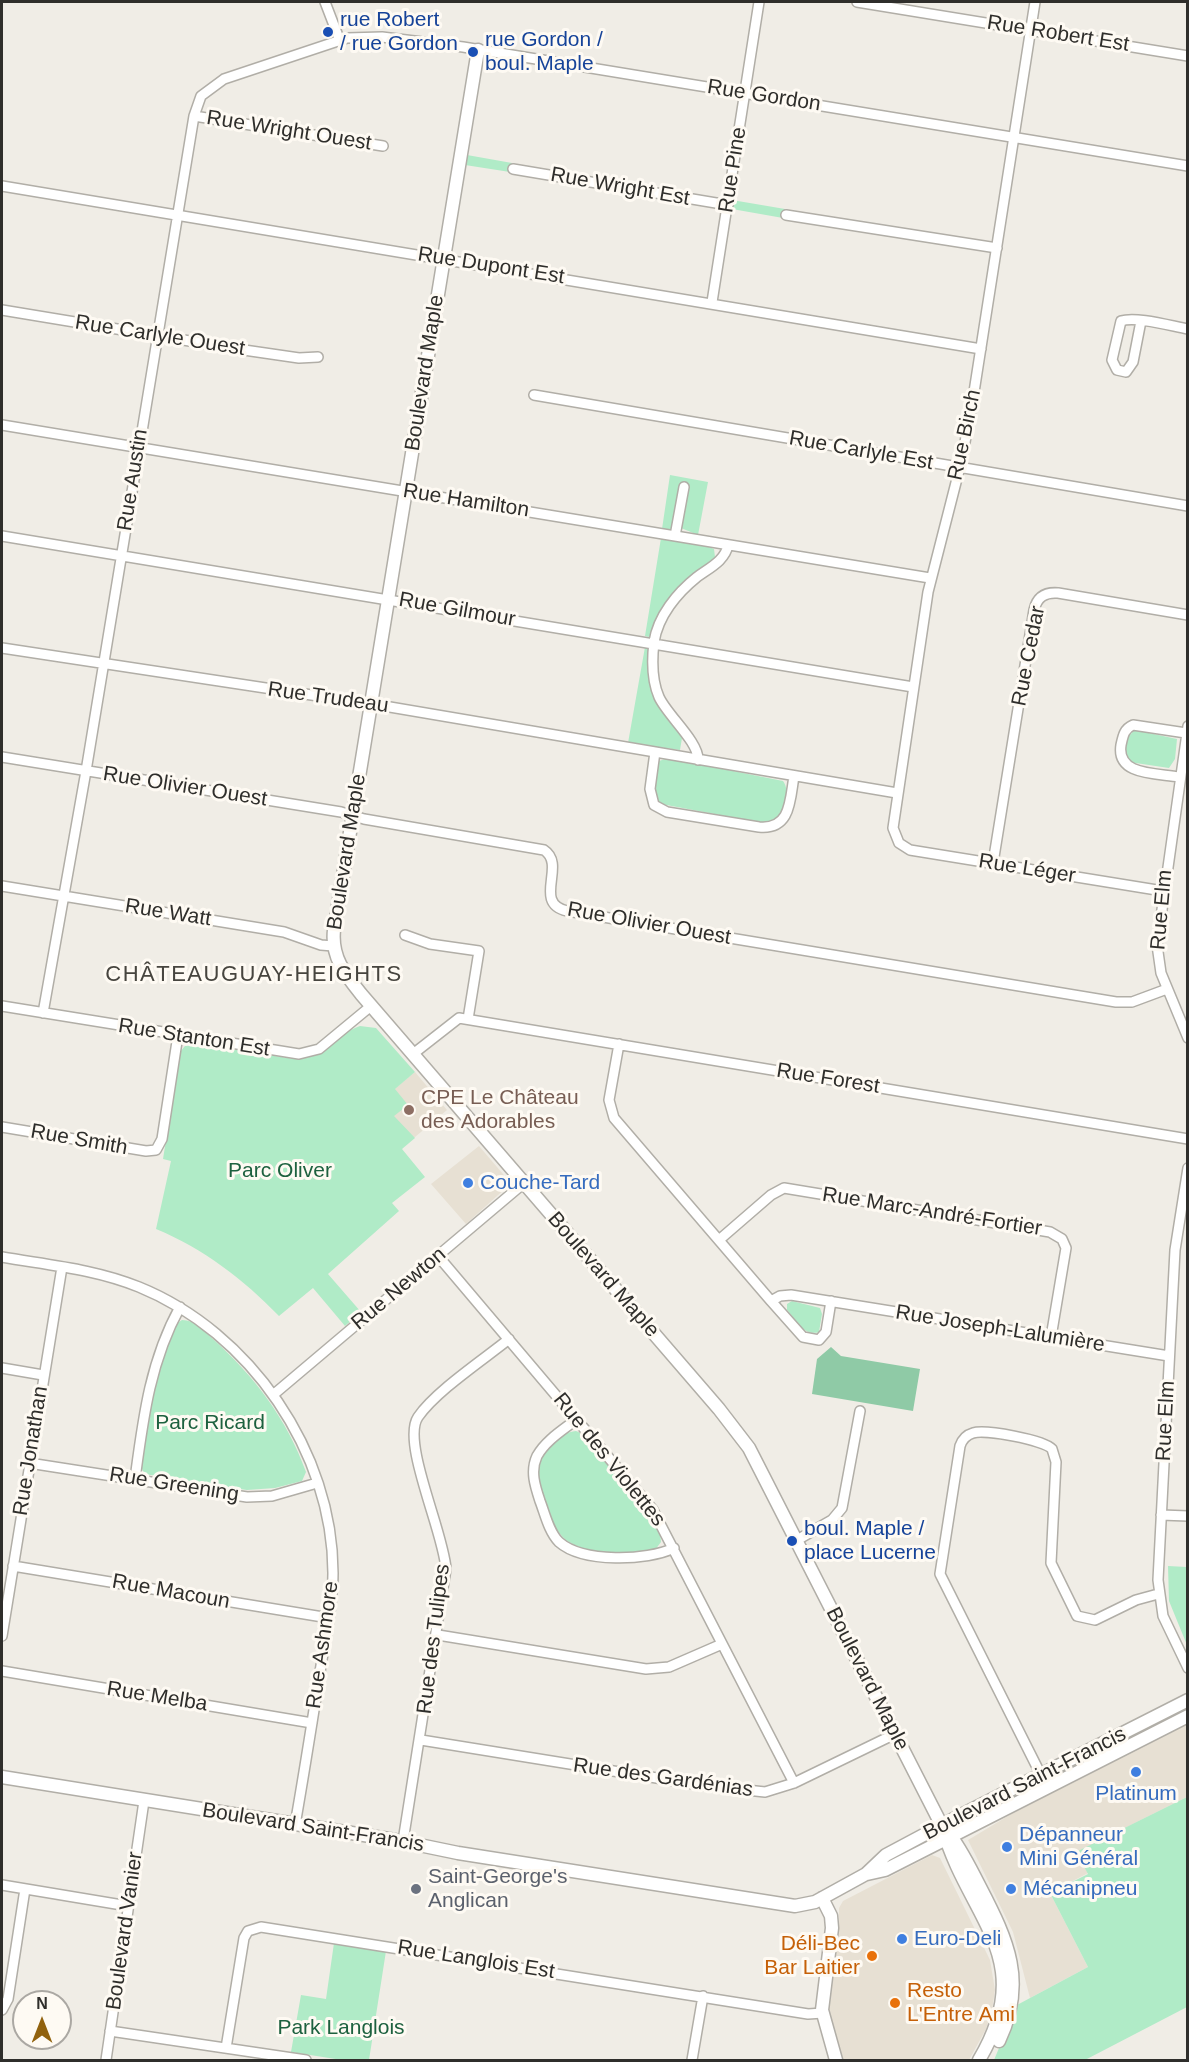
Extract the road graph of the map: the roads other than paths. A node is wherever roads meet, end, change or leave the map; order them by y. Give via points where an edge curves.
1 (325, 2) edge
2 (759, 2) edge
3 (857, 2) edge
4 (1035, 2) edge
5 (1031, 30) junction
6 (339, 40) junction
7 (478, 50) junction
8 (1188, 56) edge
9 (745, 93) junction
10 (194, 116) junction
11 (1015, 138) junction
12 (383, 146) dead end
13 (1188, 166) edge
14 (513, 169) dead end
15 (2, 186) edge
16 (728, 205) junction
17 (786, 214) dead end
18 (177, 216) junction
19 (996, 248) junction
20 (444, 258) junction
21 (712, 302) junction
22 (2, 310) edge
23 (1141, 321) junction
24 (1188, 329) edge
25 (157, 335) junction
26 (981, 349) junction
27 (318, 357) dead end
28 (534, 395) dead end
29 (2, 425) edge
30 (139, 448) junction
31 (959, 468) junction
32 (684, 487) dead end
33 (405, 491) junction
34 (1188, 506) edge
35 (2, 536) edge
36 (675, 536) junction
37 (728, 545) junction
38 (121, 555) junction
39 (930, 578) junction
40 (388, 598) junction
41 (1188, 615) edge
42 (654, 644) junction
43 (2, 648) edge
44 (104, 664) junction
45 (913, 687) junction
46 (371, 705) junction
47 (1187, 730) edge
48 (655, 752) junction
49 (2, 757) edge
50 (698, 759) junction
51 (86, 771) junction
52 (794, 776) junction
53 (1179, 777) junction
54 (897, 793) junction
55 (353, 815) junction
56 (896, 838) joint
57 (993, 863) junction
58 (2, 886) edge
59 (1163, 891) junction
60 (64, 896) junction
61 (405, 935) dead end
62 (333, 946) junction
63 (1167, 989) junction
64 (2, 1006) edge
65 (371, 1006) junction
66 (43, 1013) junction
67 (468, 1019) junction
68 (178, 1035) junction
69 (1188, 1038) edge
70 (619, 1044) junction
71 (413, 1054) junction
72 (2, 1127) edge
73 (1188, 1139) edge
74 (1188, 1168) edge
75 (524, 1183) junction
76 (1186, 1190) edge
77 (719, 1240) junction
78 (438, 1256) junction
79 (2, 1257) edge
80 (62, 1267) junction
81 (771, 1301) junction
82 (831, 1301) junction
83 (180, 1307) junction
84 (1051, 1337) junction
85 (509, 1339) junction
86 (1169, 1356) junction
87 (2, 1368) edge
88 (43, 1375) junction
89 (273, 1395) junction
90 (860, 1411) dead end
91 (577, 1419) junction
92 (30, 1463) junction
93 (135, 1479) junction
94 (317, 1483) junction
95 (1161, 1515) junction
96 (1188, 1516) edge
97 (797, 1540) junction
98 (674, 1548) junction
99 (13, 1566) junction
100 (1158, 1594) junction
101 (329, 1618) junction
102 (438, 1635) junction
103 (2, 1636) edge
104 (722, 1644) junction
105 (1188, 1668) edge
106 (2, 1671) edge
107 (1188, 1700) edge
108 (1188, 1716) edge
109 (312, 1723) junction
110 (895, 1734) junction
111 (421, 1740) junction
112 (1040, 1775) junction
113 (2, 1777) edge
114 (794, 1783) junction
115 (1047, 1787) junction
116 (144, 1801) junction
117 (295, 1825) junction
118 (942, 1826) junction
119 (949, 1838) junction
120 (403, 1841) junction
121 (866, 1874) junction
122 (2, 1885) edge
123 (25, 1889) junction
124 (822, 1898) junction
125 (128, 1906) junction
126 (703, 1996) junction
127 (2, 2010) edge
128 (823, 2013) junction
129 (110, 2031) junction
130 (226, 2048) junction
131 (106, 2061) edge
132 (306, 2061) edge
133 (692, 2061) edge
134 (836, 2061) edge
135 (979, 2061) edge
136 (989, 2061) edge

1 - 6 street
2 - 9 street, Rue Pine
3 - 5 street, Rue Robert Est
4 - 5 street, Rue Birch
5 - 8 street, Rue Robert Est
5 - 11 street, Rue Birch
6 - 7 street, Rue Gordon via 382,37
6 - 10 street, Rue Austin via 220,81 201,96
7 - 9 street, Rue Gordon
7 - 20 street, Boulevard Maple
9 - 11 street, Rue Gordon
9 - 16 street, Rue Pine
10 - 12 street, Rue Wright Ouest
10 - 18 street, Rue Austin
11 - 13 street, Rue Gordon
11 - 19 street, Rue Birch
14 - 16 street, Rue Wright Est
15 - 18 street, Rue Dupont Est
16 - 21 street, Rue Pine
17 - 19 street
18 - 20 street, Rue Dupont Est
18 - 25 street, Rue Austin
19 - 26 street, Rue Birch
20 - 21 street, Rue Dupont Est
20 - 33 street, Boulevard Maple
21 - 26 street, Rue Dupont Est
22 - 25 street, Rue Carlyle Ouest
23 - 23 street via 1126,319 1119,323 1112,360 1117,370 1126,372 1132,365
23 - 24 street
25 - 27 street, Rue Carlyle Ouest
25 - 30 street, Rue Austin
26 - 31 street, Rue Birch
28 - 31 street, Rue Carlyle Est
29 - 30 street, Rue Hamilton
30 - 33 street, Rue Hamilton
30 - 38 street, Rue Austin
31 - 34 street, Rue Carlyle Est
31 - 39 street, Rue Birch
32 - 36 street
33 - 36 street, Rue Hamilton
33 - 40 street, Boulevard Maple
35 - 38 street, Rue Gilmour
36 - 37 street, Rue Hamilton
37 - 39 street, Rue Hamilton
37 - 42 street via 724,556 678,594 664,615
38 - 40 street, Rue Gilmour
38 - 44 street, Rue Austin
39 - 45 street, Rue Birch
40 - 42 street, Rue Gilmour
40 - 46 street, Boulevard Maple
41 - 57 street, Rue Cedar via 1058,593 1040,597 1034,610
42 - 45 street, Rue Gilmour
42 - 50 street via 656,689 665,708 696,748
43 - 44 street, Rue Trudeau
44 - 46 street, Rue Trudeau
44 - 51 street, Rue Austin
45 - 54 street, Rue Birch
46 - 48 street, Rue Trudeau
46 - 55 street, Boulevard Maple
47 - 53 street, Rue Elm
47 - 53 street, Rue Elm via 1133,725 1126,729 1121,744 1121,759 1128,767
48 - 50 street, Rue Trudeau
48 - 52 street via 650,797 657,808 676,813 775,827 788,811
49 - 51 street, Rue Olivier Ouest
50 - 52 street, Rue Trudeau
51 - 55 street, Rue Olivier Ouest
51 - 60 street, Rue Austin
52 - 54 street, Rue Trudeau
53 - 59 street, Rue Elm
54 - 56 street, Rue Birch via 893,821
55 - 62 street, Boulevard Maple
55 - 63 street, Rue Olivier Ouest via 544,850 553,861 551,900 567,911 1116,1002 1132,1002
56 - 57 street, Rue Léger via 910,850
57 - 59 street, Rue Léger
58 - 60 street, Rue Watt
59 - 63 street, Rue Elm via 1157,954
60 - 62 street, Rue Watt via 285,932
60 - 66 street, Rue Austin
61 - 67 street via 430,944 479,951
62 - 65 street, Boulevard Maple via 344,973
63 - 69 street, Rue Elm
64 - 66 street, Rue Stanton Est
65 - 68 street, Rue Stanton Est via 330,1041 309,1053
65 - 71 street, Boulevard Maple
66 - 68 street, Rue Stanton Est
67 - 70 street, Rue Forest
67 - 71 street via 453,1020
68 - 72 street, Rue Smith via 162,1138 156,1150
70 - 73 street, Rue Forest
70 - 77 street via 610,1112
71 - 75 street, Boulevard Maple
74 - 76 street, Rue Elm
75 - 78 street, Rue Newton
75 - 97 street, Boulevard Maple via 740,1434
76 - 86 street, Rue Elm via 1175,1250
77 - 81 street
77 - 84 street, Rue Marc-André-Fortier via 784,1188 1050,1232 1062,1239 1066,1248
78 - 85 street, Rue des Violettes
78 - 89 street, Rue Newton
79 - 80 street, Rue Ashmore
80 - 83 street, Rue Ashmore via 116,1279
80 - 88 street, Rue Jonathan
81 - 82 street, Rue Joseph-Lalumière via 785,1294
81 - 82 street via 802,1337 819,1340 826,1332
82 - 84 street, Rue Joseph-Lalumière
83 - 89 street, Rue Ashmore via 228,1344
83 - 93 street via 154,1365
84 - 86 street, Rue Joseph-Lalumière
85 - 91 street, Rue des Violettes
85 - 102 street, Rue des Tulipes via 431,1403 413,1429 414,1449 446,1559
86 - 95 street, Rue Elm
87 - 88 street
88 - 92 street, Rue Jonathan
89 - 94 street, Rue Ashmore via 299,1439
90 - 97 street via 842,1508 832,1521
91 - 98 street, Rue des Violettes via 648,1502
91 - 98 street via 546,1444 533,1468 536,1491 555,1537 575,1550 621,1558 654,1555
92 - 93 street, Rue Greening
92 - 99 street, Rue Jonathan
93 - 94 street, Rue Greening via 255,1497
94 - 101 street, Rue Ashmore via 331,1548
95 - 96 street
95 - 100 street, Rue Elm
97 - 110 street, Boulevard Maple
98 - 104 street, Rue des Violettes
99 - 101 street, Rue Macoun
99 - 103 street, Rue Jonathan
100 - 105 street, Rue Elm via 1169,1632
100 - 112 street via 1095,1620 1077,1616 1051,1563 1056,1462 1052,1449 1041,1442 984,1432 963,1439 940,1574
101 - 109 street, Rue Ashmore
102 - 104 street via 646,1669 669,1667
102 - 111 street, Rue des Tulipes
104 - 114 street, Rue des Violettes
106 - 109 street, Rue Melba
107 - 112 street, Boulevard Saint-Francis
108 - 115 street, Boulevard Saint-Francis
109 - 117 street, Rue Ashmore
110 - 114 street, Rue des Gardénias
110 - 118 street, Boulevard Maple
111 - 114 street, Rue des Gardénias via 742,1791 772,1792
111 - 120 street, Rue des Tulipes
112 - 115 street
112 - 118 street, Boulevard Saint-Francis
113 - 116 street, Boulevard Saint-Francis
115 - 119 street, Boulevard Saint-Francis
116 - 117 street, Boulevard Saint-Francis
116 - 125 street, Boulevard Vanier
117 - 120 street, Boulevard Saint-Francis
118 - 119 street, Boulevard Maple
118 - 121 street, Boulevard Saint-Francis via 886,1855
119 - 121 street, Boulevard Saint-Francis via 885,1870
119 - 135 street, Boulevard Maple via 993,1933 1001,1961 1001,2012
119 - 136 street, Boulevard Maple via 975,1876 1009,1948 1010,2009
120 - 124 street, Boulevard Saint-Francis via 458,1854 774,1904 795,1905
121 - 124 street, Boulevard Saint-Francis
122 - 123 street
123 - 125 street
123 - 127 street via 8,1998
124 - 128 street via 832,1928
125 - 129 street, Boulevard Vanier
126 - 128 street, Rue Langlois Est via 808,2014
126 - 130 street, Rue Langlois Est via 261,1927 248,1931 244,1938
126 - 133 street
128 - 134 street
129 - 130 street
129 - 131 street, Boulevard Vanier
130 - 132 street

